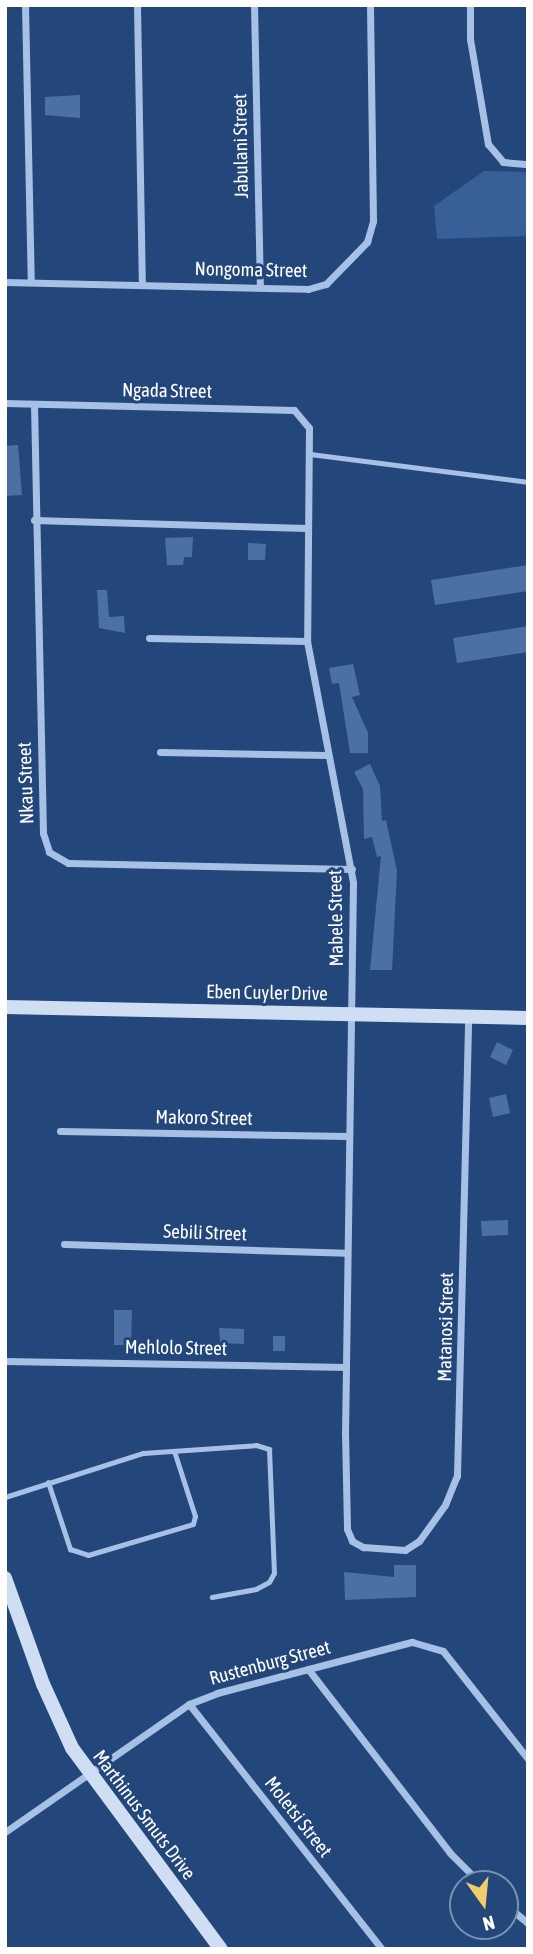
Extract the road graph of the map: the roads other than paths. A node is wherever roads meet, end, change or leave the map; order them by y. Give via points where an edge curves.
1 (25, 5) edge
2 (137, 5) edge
3 (254, 5) edge
4 (370, 5) edge
5 (470, 5) edge
6 (528, 164) edge
7 (5, 282) edge
8 (31, 282) junction
9 (142, 285) junction
10 (260, 287) junction
11 (5, 403) edge
12 (34, 404) junction
13 (310, 436) joint
14 (310, 454) junction
15 (528, 482) edge
16 (34, 520) junction
17 (307, 528) junction
18 (149, 638) dead end
19 (307, 641) junction
20 (160, 752) dead end
21 (328, 755) junction
22 (352, 869) junction
23 (5, 1007) edge
24 (352, 1013) junction
25 (468, 1017) junction
26 (528, 1018) edge
27 (60, 1130) dead end
28 (347, 1136) junction
29 (64, 1244) dead end
30 (346, 1253) junction
31 (5, 1361) edge
32 (346, 1367) junction
33 (174, 1451) junction
34 (48, 1482) junction
35 (5, 1497) edge
36 (348, 1529) joint
37 (5, 1578) edge
38 (212, 1597) dead end
39 (308, 1669) junction
40 (189, 1704) junction
41 (528, 1759) edge
42 (86, 1772) junction
43 (5, 1832) edge
44 (467, 1870) edge
45 (221, 1949) edge
46 (382, 1949) edge

1 - 8 street
2 - 9 street
3 - 10 street, Jabulani Street
4 - 10 street, Nongoma Street via 371,233 363,248 326,284 308,289
5 - 6 street via 470,38 488,144 503,162
7 - 8 street, Nongoma Street
8 - 9 street, Nongoma Street
9 - 10 street, Nongoma Street
11 - 12 street, Ngada Street
12 - 13 street, Ngada Street via 295,410 306,419
12 - 16 street, Nkau Street
13 - 14 street, Mabele Street
14 - 15 lane
14 - 17 street, Mabele Street
16 - 17 street
16 - 22 street, Nkau Street via 43,833 52,856 68,863
17 - 19 street, Mabele Street
18 - 19 street
19 - 21 street, Mabele Street
20 - 21 street
21 - 22 street, Mabele Street
22 - 24 street, Mabele Street
23 - 24 street, Eben Cuyler Drive
24 - 25 street, Eben Cuyler Drive
24 - 28 street, Mabele Street
25 - 26 street, Eben Cuyler Drive
25 - 36 street, Matanosi Street via 457,1476 429,1530 405,1550 356,1545
27 - 28 street, Makoro Street
28 - 30 street, Mabele Street
29 - 30 street, Sebili Street
30 - 32 street, Mabele Street
31 - 32 street, Mehlolo Street
32 - 36 street, Mabele Street
33 - 34 lane via 143,1452
33 - 34 lane via 195,1516 193,1524 88,1555 70,1549
33 - 38 lane via 256,1446 269,1449 273,1461 274,1573 269,1583
34 - 35 lane
37 - 42 street, Marthinus Smuts Drive via 43,1684
39 - 40 street, Rustenburg Street
39 - 41 street, Rustenburg Street via 412,1642 434,1646
39 - 44 street
40 - 42 street, Rustenburg Street
40 - 46 street, Moletsi Street
42 - 43 street, Rustenburg Street
42 - 45 street, Marthinus Smuts Drive

